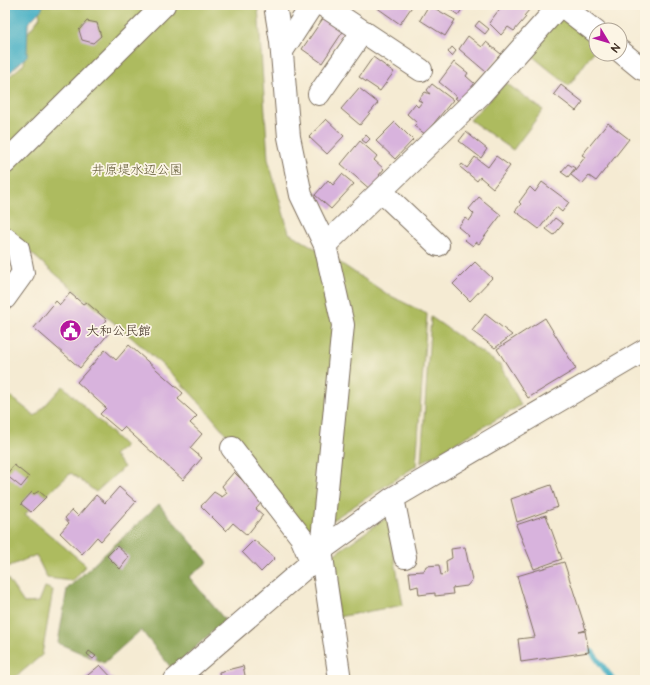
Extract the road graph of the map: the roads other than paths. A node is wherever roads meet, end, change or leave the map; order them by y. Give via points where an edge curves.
1 (164, 5) edge
2 (275, 5) edge
3 (312, 5) edge
4 (323, 5) edge
5 (561, 5) edge
6 (588, 26) edge
7 (364, 31) junction
8 (282, 51) junction
9 (628, 58) edge
10 (642, 69) dead end
11 (421, 70) dead end
12 (319, 94) dead end
13 (5, 163) edge
14 (381, 191) junction
15 (5, 238) edge
16 (438, 245) dead end
17 (325, 246) junction
18 (5, 298) edge
19 (645, 350) edge
20 (232, 448) dead end
21 (393, 498) junction
22 (316, 556) junction
23 (405, 557) dead end
24 (175, 680) edge
25 (340, 680) edge

1 - 13 street
2 - 8 street
3 - 8 street
4 - 7 street
5 - 6 street
5 - 14 street via 480,95
7 - 11 street
7 - 12 street
8 - 17 street via 290,137 301,195
9 - 10 street
14 - 16 street
14 - 17 street
15 - 18 street via 18,248 23,273
17 - 22 street via 343,325
19 - 21 street
20 - 22 street
21 - 22 street
21 - 23 street
22 - 24 street
22 - 25 street

